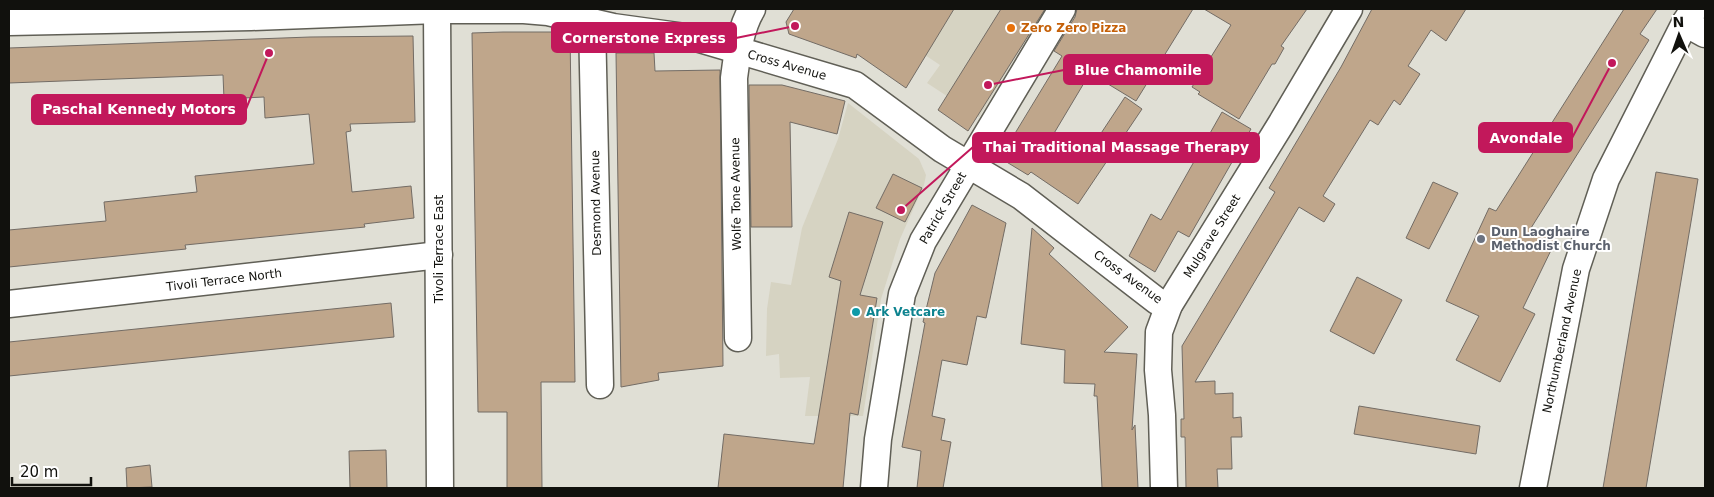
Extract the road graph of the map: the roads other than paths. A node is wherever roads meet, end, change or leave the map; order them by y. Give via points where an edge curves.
1 (752, 9) edge
2 (1062, 9) edge
3 (1350, 9) edge
4 (437, 10) junction
5 (251, 13) edge
6 (607, 19) edge
7 (9, 22) edge
8 (1695, 22) edge
9 (737, 51) junction
10 (969, 164) junction
11 (439, 254) junction
12 (9, 304) edge
13 (1169, 306) junction
14 (738, 338) dead end
15 (600, 385) dead end
16 (440, 488) edge
17 (874, 488) edge
18 (1164, 488) edge
19 (1533, 488) edge

1 - 9 street, Wolfe Tone Avenue
2 - 10 street, Patrick Street
3 - 13 street, Mulgrave Street
4 - 5 street, Cross Avenue
4 - 6 street, Cross Avenue via 532,10
4 - 11 street, Tivoli Terrace East
5 - 7 street, Cross Avenue
6 - 9 street, Cross Avenue via 700,39
6 - 15 street, Desmond Avenue
8 - 19 street, Northumberland Avenue via 1606,179 1576,269
9 - 10 street, Cross Avenue via 855,85 942,150
9 - 14 street, Wolfe Tone Avenue via 734,78
10 - 13 street, Cross Avenue via 1021,196 1157,301
10 - 17 street, Patrick Street via 923,241 902,294 878,439
11 - 12 street, Tivoli Terrace North
11 - 16 street, Tivoli Terrace East
13 - 18 street, Mulgrave Street via 1159,332

